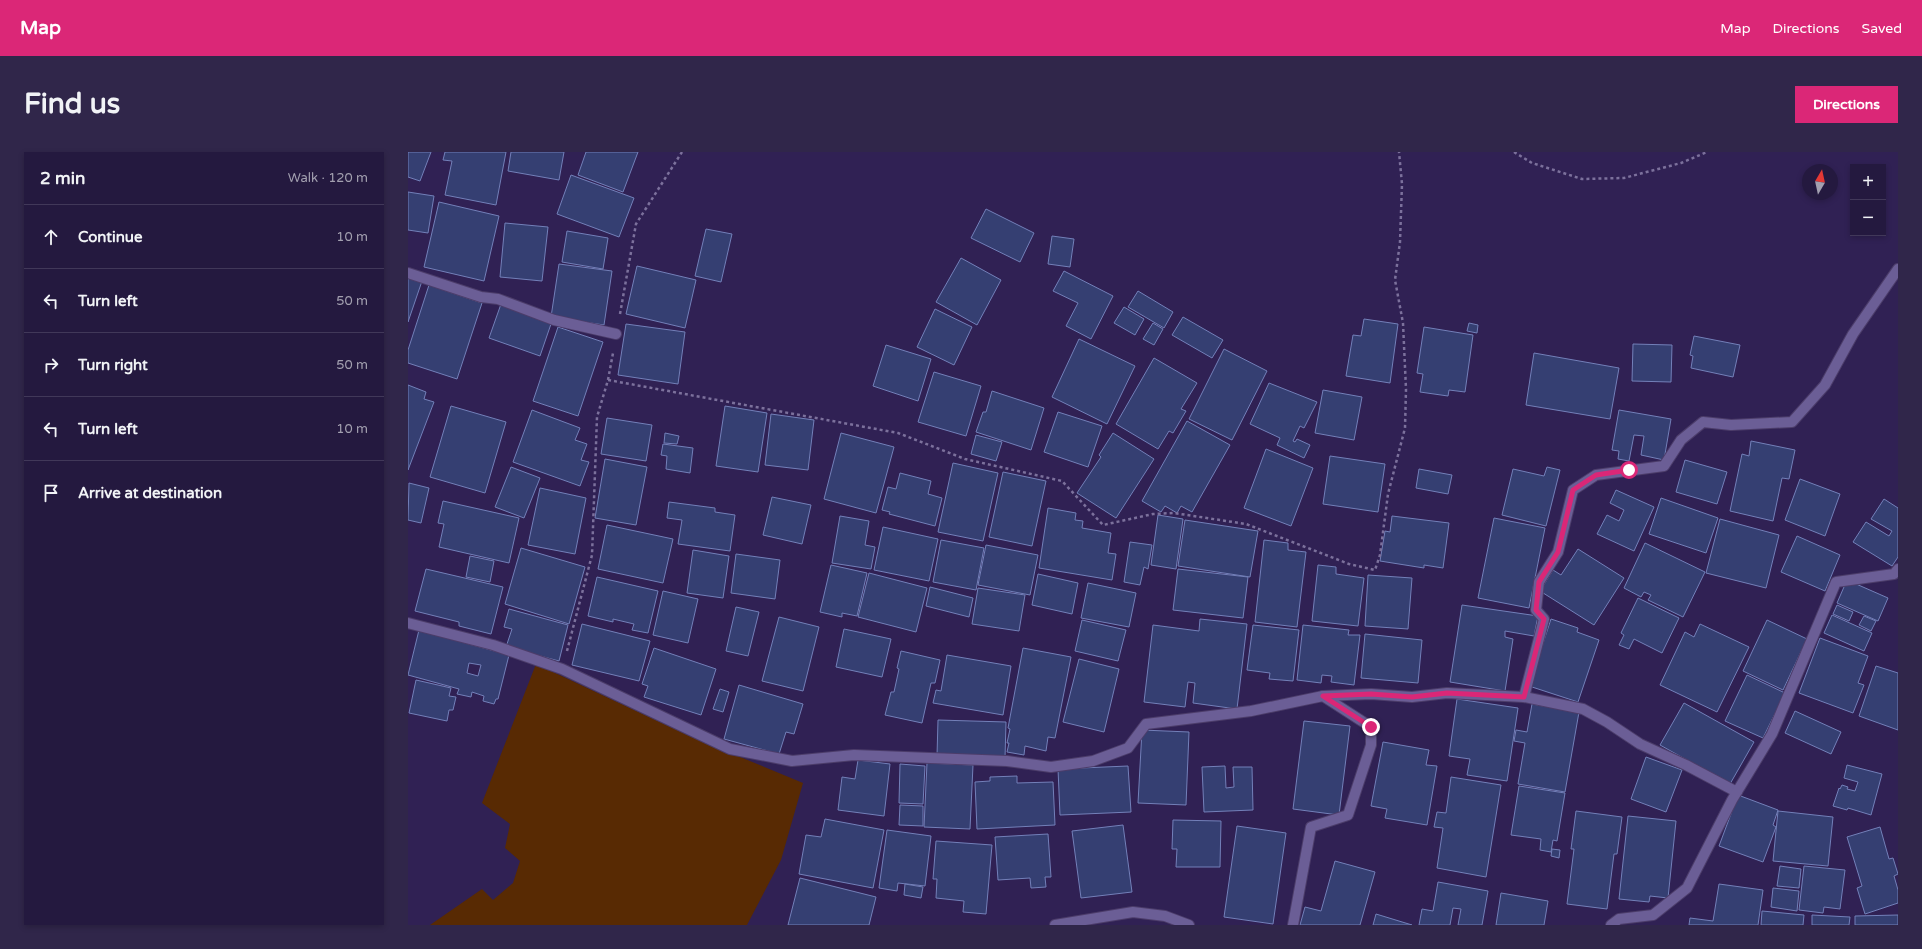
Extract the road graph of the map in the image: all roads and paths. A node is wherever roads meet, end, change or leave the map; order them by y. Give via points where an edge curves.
1 (682, 152) edge
2 (1399, 152) edge
3 (1514, 152) edge
4 (1708, 152) edge
5 (1898, 269) edge
6 (408, 273) edge
7 (616, 334) junction
8 (608, 380) junction
9 (1898, 570) edge
10 (408, 623) edge
11 (562, 669) junction
12 (1323, 696) junction
13 (1524, 697) junction
14 (1737, 792) junction
15 (1055, 925) edge
16 (1189, 925) edge
17 (1293, 925) edge
18 (1611, 925) edge

1 - 7 path via 636,224
2 - 8 path via 1402,184 1400,242 1395,280 1403,323 1405,428 1388,494 1380,555 1375,570 1349,564 1246,524 1174,513 1154,514 1104,525 1062,481 965,459 898,433
3 - 4 path via 1532,163 1582,179 1624,178 1681,163
5 - 13 street via 1853,334 1825,385 1792,422 1731,425 1703,422 1681,440 1664,466 1596,475 1573,490 1558,552 1539,582 1536,610 1544,619
6 - 7 street via 481,297 498,299 554,320
7 - 8 path
8 - 11 path via 597,417 592,555
9 - 14 street via 1894,574 1836,582 1772,734
10 - 11 street via 493,644
11 - 12 street via 730,749 792,762 854,754 1007,761 1051,767 1093,762 1128,748 1146,724 1251,711
12 - 13 street via 1371,694 1412,697 1447,693
12 - 17 street via 1371,727 1371,745 1348,815 1311,828
13 - 14 street via 1583,709 1640,744
14 - 18 street via 1687,888 1653,915 1619,919
15 - 16 street via 1133,912 1165,916

